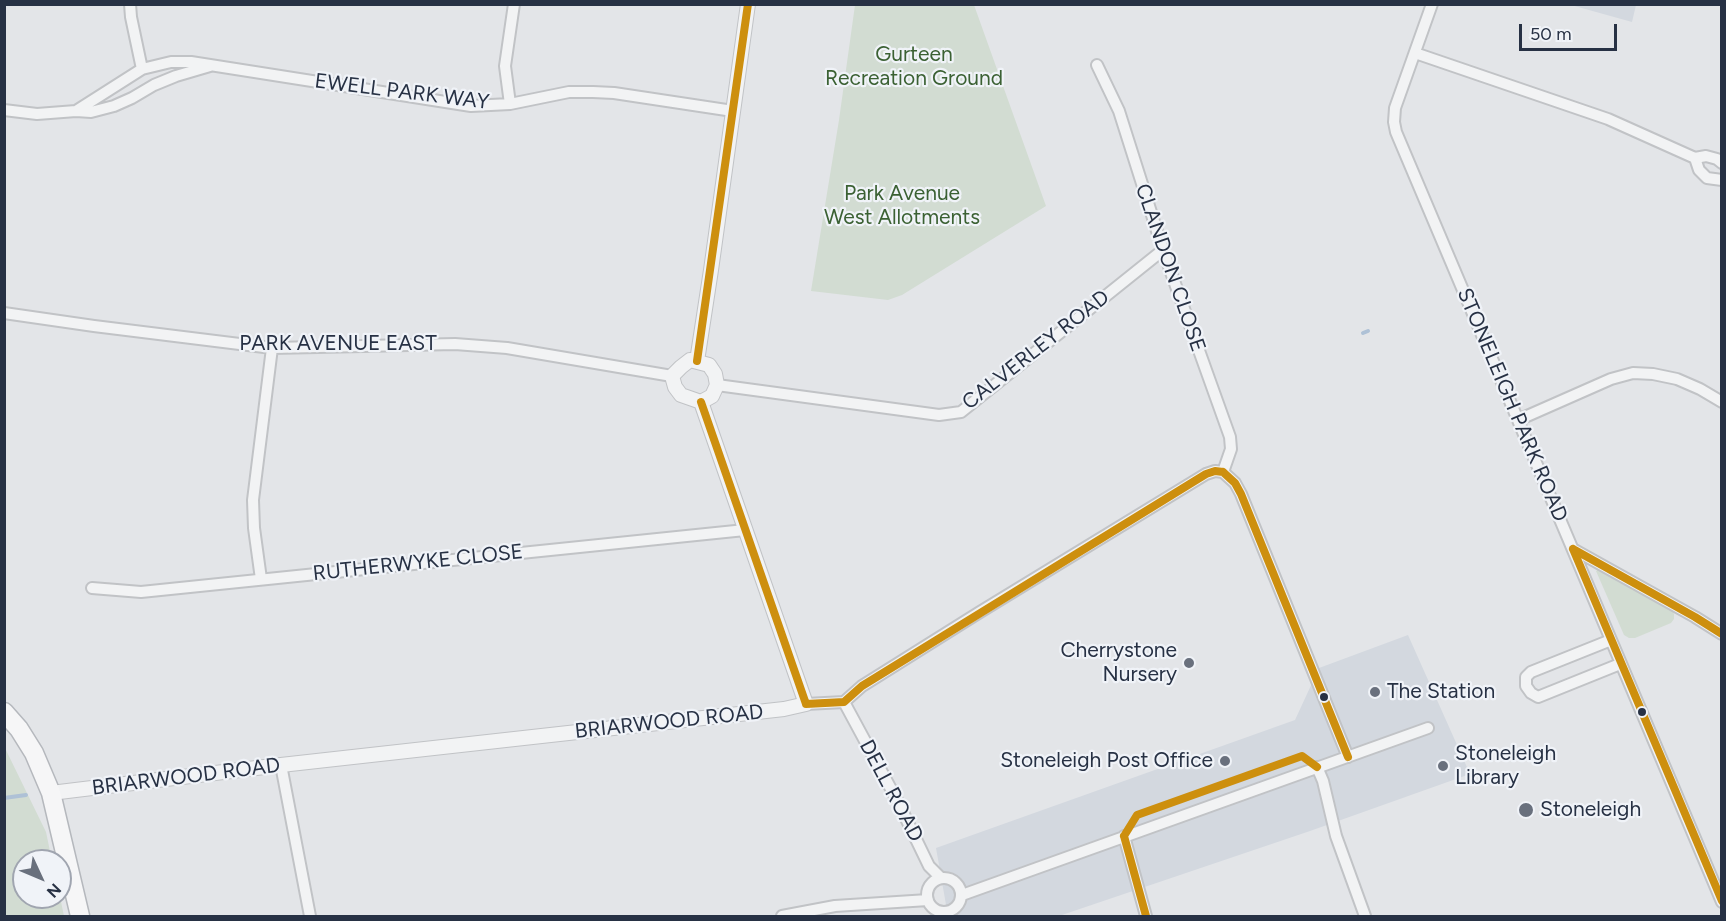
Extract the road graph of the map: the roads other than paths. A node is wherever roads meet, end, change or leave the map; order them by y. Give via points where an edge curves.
1 (130, 4) edge
2 (513, 4) edge
3 (748, 4) edge
4 (1432, 4) edge
5 (1415, 53) junction
6 (213, 65) junction
7 (1097, 65) dead end
8 (142, 69) junction
9 (510, 104) junction
10 (4, 110) edge
11 (76, 111) junction
12 (733, 111) junction
13 (1695, 158) junction
14 (1722, 163) edge
15 (1722, 180) edge
16 (1163, 250) junction
17 (4, 313) edge
18 (272, 348) junction
19 (696, 360) junction
20 (672, 376) junction
21 (717, 386) junction
22 (701, 402) junction
23 (1722, 402) edge
24 (1518, 420) junction
25 (1223, 472) junction
26 (745, 530) junction
27 (1573, 549) junction
28 (261, 579) junction
29 (92, 588) dead end
30 (1722, 634) edge
31 (1611, 640) junction
32 (1620, 664) junction
33 (844, 702) junction
34 (806, 704) junction
35 (4, 712) edge
36 (1428, 728) dead end
37 (1348, 757) junction
38 (281, 765) junction
39 (1317, 767) junction
40 (51, 793) junction
41 (1124, 836) junction
42 (941, 878) junction
43 (962, 895) junction
44 (928, 900) junction
45 (1722, 902) edge
46 (943, 914) edge
47 (80, 916) edge
48 (310, 916) edge
49 (782, 916) edge
50 (1146, 916) edge
51 (1365, 916) edge

1 - 8 street
2 - 9 street via 505,66
3 - 12 street
4 - 5 street, STONELEIGH PARK ROAD
5 - 13 street via 1608,119
5 - 24 street, STONELEIGH PARK ROAD via 1395,108 1396,132
6 - 8 street, EWELL PARK WAY via 171,62
6 - 9 street, EWELL PARK WAY via 471,106
6 - 11 street, EWELL PARK WAY via 154,85 114,106
7 - 16 street, CLANDON CLOSE via 1119,111
8 - 11 street, EWELL PARK WAY
9 - 12 street, EWELL PARK WAY via 569,92 593,92
10 - 11 street, EWELL PARK WAY via 37,114
12 - 19 street
13 - 14 street via 1706,156
13 - 15 street via 1707,178
16 - 21 street, CALVERLEY ROAD via 961,412 939,415
16 - 25 street, CLANDON CLOSE via 1230,437 1231,449
17 - 18 street, PARK AVENUE EAST
18 - 20 street, PARK AVENUE EAST via 454,344 507,348
18 - 28 street via 254,500
19 - 20 street via 690,360
19 - 21 street via 709,365
20 - 22 street via 681,395
21 - 22 street via 712,396
22 - 26 street
23 - 24 street via 1677,379 1633,373
24 - 27 street, STONELEIGH PARK ROAD
25 - 33 street via 1206,474 940,636
25 - 37 street via 1241,494
26 - 28 street, RUTHERWYKE CLOSE
26 - 34 street
27 - 30 street
27 - 31 street, STONELEIGH PARK ROAD
28 - 29 street, RUTHERWYKE CLOSE via 141,592
31 - 32 street, STONELEIGH PARK ROAD
31 - 32 street via 1532,672 1526,677 1526,686 1538,697
32 - 45 street, STONELEIGH PARK ROAD
33 - 34 street, BRIARWOOD ROAD
33 - 42 street, DELL ROAD via 929,866
34 - 38 street, BRIARWOOD ROAD
35 - 40 highway via 34,753
36 - 37 street
37 - 39 street
38 - 40 street, BRIARWOOD ROAD
38 - 48 street
39 - 41 street
39 - 51 street via 1336,836
40 - 47 highway
41 - 43 street
41 - 50 street
42 - 43 street via 956,882
42 - 44 street via 928,888
43 - 46 street via 954,909
44 - 46 street
44 - 49 street via 835,906

